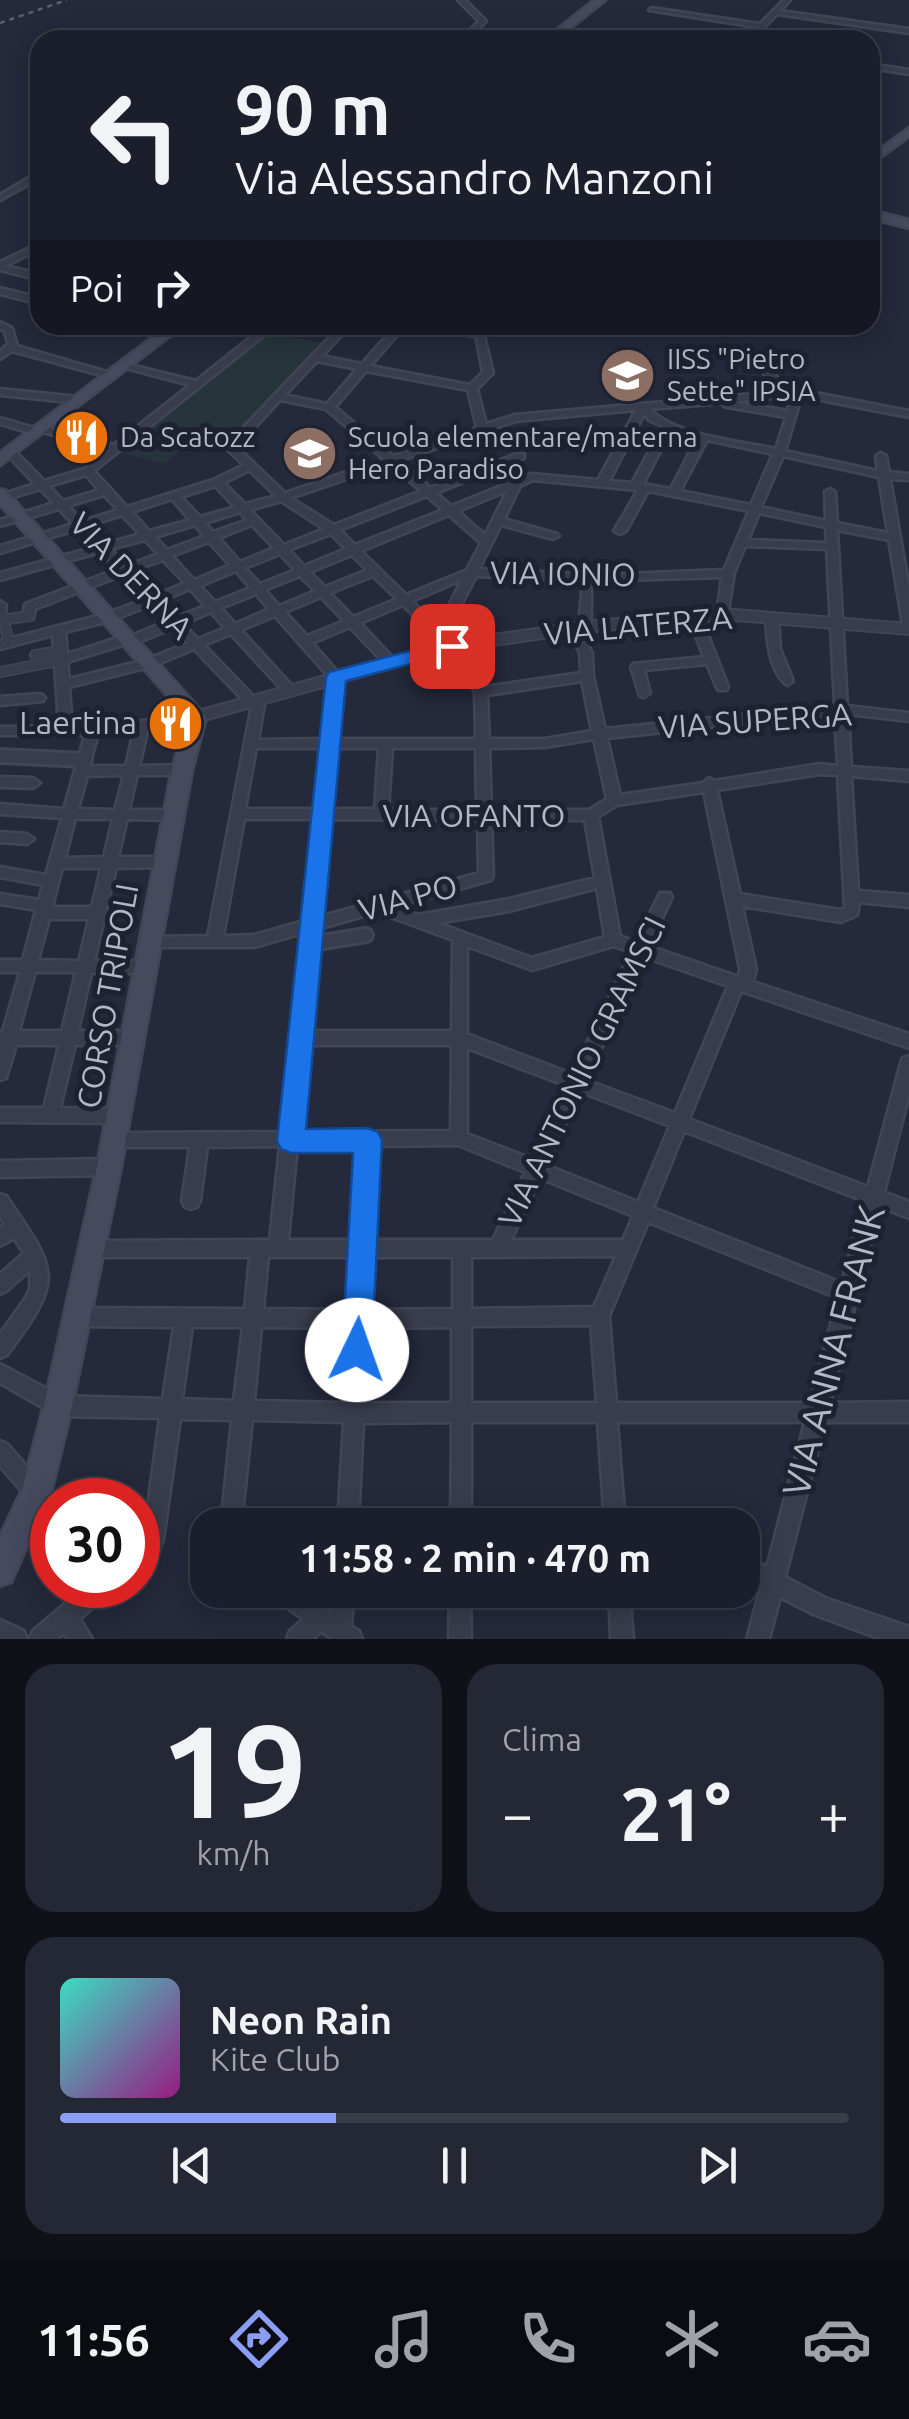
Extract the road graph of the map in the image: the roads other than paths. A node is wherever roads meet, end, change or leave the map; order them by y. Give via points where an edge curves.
1 (461, 0) edge
2 (600, 0) edge
3 (787, 0) edge
4 (652, 10) dead end
5 (776, 12) junction
6 (762, 26) junction
7 (474, 30) edge
8 (562, 30) edge
9 (758, 30) edge
10 (909, 31) edge
11 (880, 68) edge
12 (909, 72) edge
13 (909, 131) edge
14 (892, 146) junction
15 (880, 155) edge
16 (880, 161) edge
17 (30, 181) edge
18 (0, 198) edge
19 (880, 218) edge
20 (906, 223) edge
21 (30, 251) edge
22 (0, 266) edge
23 (30, 274) edge
24 (0, 291) edge
25 (30, 298) edge
26 (0, 325) edge
27 (164, 335) edge
28 (259, 335) edge
29 (337, 335) edge
30 (392, 335) edge
31 (480, 335) edge
32 (13, 348) junction
33 (0, 356) edge
34 (315, 358) junction
35 (757, 359) dead end
36 (364, 368) junction
37 (118, 370) junction
38 (198, 384) junction
39 (472, 388) junction
40 (0, 392) edge
41 (786, 394) junction
42 (278, 397) junction
43 (79, 400) junction
44 (707, 401) junction
45 (329, 407) junction
46 (644, 407) junction
47 (909, 414) edge
48 (792, 415) junction
49 (1, 423) edge
50 (668, 426) junction
51 (482, 428) junction
52 (40, 430) junction
53 (703, 437) junction
54 (114, 450) junction
55 (780, 451) junction
56 (6, 452) edge
57 (520, 456) dead end
58 (881, 456) dead end
59 (392, 460) junction
60 (250, 466) junction
61 (88, 470) junction
62 (884, 475) junction
63 (909, 477) edge
64 (517, 480) junction
65 (217, 482) junction
66 (602, 482) junction
67 (43, 484) junction
68 (640, 486) junction
69 (106, 491) junction
70 (429, 491) junction
71 (830, 492) dead end
72 (674, 493) junction
73 (1, 496) edge
74 (175, 496) junction
75 (283, 497) junction
76 (61, 504) junction
77 (448, 508) junction
78 (241, 509) junction
79 (755, 510) junction
80 (125, 511) junction
81 (10, 520) edge
82 (198, 521) junction
83 (253, 521) junction
84 (497, 521) junction
85 (81, 524) junction
86 (830, 525) junction
87 (332, 529) junction
88 (620, 531) dead end
89 (148, 536) junction
90 (553, 536) dead end
91 (212, 537) junction
92 (38, 538) junction
93 (895, 538) junction
94 (486, 542) junction
95 (741, 543) junction
96 (831, 546) junction
97 (104, 548) junction
98 (351, 548) junction
99 (280, 549) junction
100 (0, 550) edge
101 (165, 555) junction
102 (59, 561) junction
103 (238, 566) junction
104 (126, 570) junction
105 (301, 570) junction
106 (374, 571) junction
107 (472, 572) junction
108 (728, 573) junction
109 (0, 576) edge
110 (588, 582) dead end
111 (192, 584) junction
112 (82, 587) junction
113 (257, 588) junction
114 (324, 592) junction
115 (153, 599) junction
116 (403, 599) junction
117 (212, 606) junction
118 (1, 612) edge
119 (278, 612) junction
120 (723, 614) junction
121 (694, 615) junction
122 (28, 616) joint
123 (108, 617) junction
124 (772, 618) junction
125 (352, 621) junction
126 (175, 622) junction
127 (834, 623) junction
128 (909, 627) edge
129 (579, 628) junction
130 (60, 630) junction
131 (234, 630) junction
132 (129, 640) junction
133 (446, 641) junction
134 (304, 642) junction
135 (4, 644) edge
136 (197, 645) junction
137 (36, 655) dead end
138 (61, 656) junction
139 (711, 660) junction
140 (389, 661) junction
141 (149, 663) junction
142 (0, 672) edge
143 (587, 676) junction
144 (336, 677) junction
145 (1, 679) edge
146 (787, 680) dead end
147 (63, 684) junction
148 (722, 688) dead end
149 (289, 690) junction
150 (481, 692) junction
151 (644, 693) dead end
152 (39, 698) dead end
153 (255, 700) junction
154 (0, 702) edge
155 (840, 709) junction
156 (196, 717) junction
157 (909, 717) edge
158 (142, 725) junction
159 (92, 730) junction
160 (66, 731) junction
161 (0, 732) edge
162 (600, 734) junction
163 (250, 744) junction
164 (330, 744) junction
165 (386, 744) junction
166 (483, 744) junction
167 (0, 756) edge
168 (84, 766) junction
169 (843, 769) junction
170 (131, 770) junction
171 (182, 770) junction
172 (909, 776) edge
173 (0, 782) edge
174 (32, 784) dead end
175 (710, 784) junction
176 (614, 801) junction
177 (0, 809) edge
178 (70, 814) junction
179 (120, 814) junction
180 (237, 814) junction
181 (175, 815) junction
182 (592, 815) junction
183 (323, 816) junction
184 (381, 816) junction
185 (485, 816) junction
186 (0, 836) edge
187 (27, 839) dead end
188 (164, 862) junction
189 (57, 863) junction
190 (108, 863) junction
191 (0, 872) edge
192 (52, 881) junction
193 (603, 881) junction
194 (851, 896) junction
195 (666, 897) dead end
196 (0, 898) edge
197 (734, 899) junction
198 (909, 901) edge
199 (377, 906) junction
200 (44, 909) junction
201 (96, 913) junction
202 (416, 922) junction
203 (313, 923) junction
204 (366, 934) dead end
205 (460, 938) junction
206 (614, 940) junction
207 (214, 942) junction
208 (153, 943) junction
209 (311, 944) junction
210 (640, 950) junction
211 (0, 966) edge
212 (29, 966) junction
213 (82, 967) junction
214 (148, 968) junction
215 (741, 985) junction
216 (5, 1038) edge
217 (66, 1038) junction
218 (134, 1038) junction
219 (302, 1038) junction
220 (459, 1038) junction
221 (909, 1042) edge
222 (909, 1063) edge
223 (0, 1073) edge
224 (576, 1083) junction
225 (0, 1115) edge
226 (50, 1116) junction
227 (119, 1116) junction
228 (681, 1122) junction
229 (459, 1138) junction
230 (114, 1140) junction
231 (199, 1140) junction
232 (368, 1140) junction
233 (291, 1141) junction
234 (109, 1167) junction
235 (0, 1169) edge
236 (534, 1169) junction
237 (875, 1197) junction
238 (190, 1201) dead end
239 (0, 1202) edge
240 (909, 1210) edge
241 (643, 1211) junction
242 (16, 1226) junction
243 (0, 1238) edge
244 (498, 1248) junction
245 (628, 1248) junction
246 (90, 1249) junction
247 (269, 1249) junction
248 (362, 1249) junction
249 (462, 1249) junction
250 (35, 1255) junction
251 (0, 1285) edge
252 (850, 1294) junction
253 (600, 1316) junction
254 (75, 1317) junction
255 (184, 1318) junction
256 (252, 1318) junction
257 (462, 1318) junction
258 (358, 1320) junction
259 (0, 1349) edge
260 (0, 1373) edge
261 (58, 1406) junction
262 (171, 1409) junction
263 (243, 1411) junction
264 (819, 1412) junction
265 (909, 1412) edge
266 (354, 1413) junction
267 (461, 1413) junction
268 (607, 1413) junction
269 (0, 1451) edge
270 (40, 1478) edge
271 (30, 1485) edge
272 (160, 1485) edge
273 (30, 1505) edge
274 (234, 1508) edge
275 (349, 1508) edge
276 (461, 1508) edge
277 (613, 1508) edge
278 (0, 1571) edge
279 (760, 1575) edge
280 (774, 1583) junction
281 (78, 1608) edge
282 (305, 1608) edge
283 (344, 1608) edge
284 (460, 1608) edge
285 (620, 1608) edge
286 (67, 1618) junction
287 (320, 1618) junction
288 (0, 1630) edge
289 (345, 1635) edge
290 (909, 1638) edge
291 (16, 1639) edge
292 (41, 1639) edge
293 (81, 1639) edge
294 (298, 1639) edge
295 (460, 1639) edge
296 (622, 1639) edge
297 (758, 1639) edge

1 - 7 street via 483,21
2 - 8 main road
3 - 5 street
4 - 6 street
5 - 6 street
5 - 10 street
6 - 9 street
11 - 12 street
13 - 14 main road
14 - 15 main road
14 - 16 main road
17 - 18 street
19 - 20 main road
21 - 22 street
22 - 23 street
24 - 25 street
26 - 32 street via 9,330
27 - 37 main road
28 - 38 street
29 - 34 street
30 - 36 street
31 - 39 street via 488,374
32 - 33 street
32 - 37 street
34 - 36 street
34 - 42 street
35 - 41 street
36 - 39 street
36 - 45 street
37 - 38 street
37 - 43 main road
38 - 54 street
39 - 51 street
40 - 43 street
41 - 44 street
41 - 47 street
41 - 48 street
42 - 45 street
42 - 60 street via 231,446
43 - 52 main road
44 - 46 street
44 - 48 street
45 - 59 street
46 - 50 street
46 - 51 street via 515,418
46 - 66 street
48 - 55 street
49 - 52 street
50 - 53 street
50 - 68 street
51 - 59 street
52 - 54 street
52 - 56 main road
53 - 55 street
53 - 72 street
54 - 61 street
55 - 62 street
55 - 79 street
56 - 67 street, VIA DERNA
57 - 70 street
58 - 62 street
59 - 70 street
59 - 75 street
60 - 65 street
60 - 75 street
61 - 67 street
61 - 69 street
62 - 63 street
62 - 93 street
64 - 66 street
64 - 77 street
64 - 84 street
65 - 74 street
65 - 78 street
66 - 68 street
67 - 73 street
67 - 76 street, VIA DERNA
68 - 72 street
68 - 88 street
69 - 76 street
69 - 80 street
70 - 77 street
70 - 87 street
71 - 86 street
72 - 79 street
73 - 81 main road
74 - 80 street
74 - 82 street
75 - 78 street
75 - 87 street
76 - 81 street
76 - 85 street, VIA DERNA
77 - 94 street
77 - 98 street
78 - 82 street
78 - 83 street
79 - 86 street
79 - 95 street
80 - 85 street
80 - 89 street
81 - 92 main road
82 - 89 street
82 - 91 street
83 - 91 street
83 - 99 street
84 - 90 street
84 - 94 street
85 - 92 street
85 - 97 street, VIA DERNA
86 - 93 street
86 - 96 street
87 - 98 street
87 - 99 street
89 - 97 street
89 - 101 street
91 - 101 street
91 - 103 street
92 - 100 street
92 - 102 main road
93 - 128 street
94 - 107 street
95 - 96 street
95 - 108 street
96 - 127 street
97 - 102 street
97 - 104 street, VIA DERNA
98 - 105 street
98 - 106 street
99 - 103 street
99 - 105 street
101 - 104 street
101 - 111 street
102 - 109 street
102 - 112 main road
103 - 111 street
103 - 113 street
104 - 112 street
104 - 115 street, VIA DERNA
105 - 113 street
105 - 114 street
106 - 114 street
106 - 116 street
107 - 108 street, VIA IONIO via 599,578
107 - 116 street, VIA IONIO
107 - 133 street
108 - 120 street
110 - 129 street
111 - 115 street
111 - 117 street
112 - 122 street via 29,607
112 - 123 main road
113 - 117 street
113 - 119 street
114 - 119 street
114 - 125 street
115 - 123 street
115 - 126 street, VIA DERNA
116 - 125 street, VIA IONIO
116 - 133 street
117 - 126 street
117 - 131 street
118 - 122 street
118 - 135 street
119 - 131 street
119 - 134 street
120 - 121 street, VIA LATERZA
120 - 124 street, VIA LATERZA
121 - 129 street, VIA LATERZA
121 - 139 street
123 - 130 street
123 - 132 main road
124 - 127 street, VIA LATERZA
124 - 146 street via 774,649
125 - 134 street, VIA IONIO
125 - 140 street
126 - 132 street
126 - 136 street, VIA DERNA
127 - 128 street, VIA LATERZA
127 - 155 street
129 - 133 street, VIA LATERZA
129 - 143 street
130 - 135 street
130 - 138 street
131 - 136 street
131 - 149 street
132 - 138 street
132 - 141 main road
133 - 140 street, VIA LATERZA
133 - 150 street
134 - 144 street
136 - 141 street
136 - 153 street, VIA DERNA
137 - 138 street
138 - 142 street via 20,673
138 - 147 street
139 - 148 street
139 - 151 street via 637,667
140 - 144 street, VIA LATERZA
141 - 147 street
141 - 156 main road
142 - 145 street
143 - 150 street
143 - 162 street
144 - 149 street, VIA LATERZA
144 - 164 street
147 - 160 street
149 - 153 street, VIA LATERZA
150 - 166 street
152 - 154 street
153 - 156 street, VIA LATERZA
153 - 163 street
155 - 157 street, VIA SUPERGA
155 - 162 street, VIA SUPERGA
155 - 169 street
156 - 158 street
156 - 171 main road, CORSO TRIPOLI
158 - 159 street
158 - 170 street
159 - 160 street
159 - 168 street
160 - 161 street
162 - 166 street, VIA SUPERGA
162 - 176 street
163 - 164 street, VIA SUPERGA
163 - 180 street
164 - 165 street, VIA SUPERGA
164 - 183 street
165 - 166 street, VIA SUPERGA
165 - 184 street
166 - 185 street
167 - 168 street
168 - 170 street
168 - 178 street
169 - 172 street
169 - 175 street
169 - 194 street
170 - 171 street
170 - 179 street
171 - 181 main road, CORSO TRIPOLI
173 - 174 street
175 - 176 street
175 - 197 street
176 - 182 street
177 - 178 street
178 - 179 street
178 - 189 street
179 - 181 street
179 - 190 street
180 - 183 street, VIA OFANTO
180 - 207 street
181 - 188 main road, CORSO TRIPOLI
182 - 185 street, VIA OFANTO
182 - 193 street
183 - 184 street, VIA OFANTO
183 - 203 street
184 - 185 street, VIA OFANTO
185 - 199 street, VIA PO via 486,876
186 - 187 street
188 - 190 street
188 - 208 main road, CORSO TRIPOLI
189 - 190 street
189 - 192 street
190 - 201 street
191 - 192 street
192 - 200 street
193 - 202 street
193 - 206 street
194 - 197 street via 852,911 841,916
194 - 198 street
195 - 210 street, VIA ANTONIO GRAMSCI
196 - 200 street
197 - 215 street via 748,969
199 - 202 street
199 - 203 street, VIA PO
200 - 201 street
200 - 212 street
201 - 213 street
202 - 205 street
203 - 207 street, VIA PO via 254,942
203 - 209 street
204 - 209 street
205 - 206 street via 532,964
205 - 220 street
206 - 210 street
207 - 208 street, VIA PO
208 - 214 main road, CORSO TRIPOLI
209 - 219 street
210 - 215 street
210 - 224 street, VIA ANTONIO GRAMSCI
211 - 212 street
212 - 213 street
212 - 216 street
213 - 214 street
213 - 217 street
214 - 218 main road, CORSO TRIPOLI
215 - 221 street
215 - 228 street
216 - 217 street
216 - 223 street
217 - 218 street
217 - 226 street
218 - 227 main road, CORSO TRIPOLI
219 - 220 street
219 - 233 street
220 - 224 street
220 - 229 street
222 - 237 street, VIA ANNA FRANK
224 - 228 street
224 - 236 street, VIA ANTONIO GRAMSCI
225 - 226 street
226 - 227 street
227 - 230 main road, CORSO TRIPOLI
228 - 237 street
228 - 241 street
229 - 232 street
229 - 236 street
230 - 231 street
230 - 234 main road, CORSO TRIPOLI
231 - 233 street
231 - 238 street
232 - 233 street
232 - 248 street
233 - 247 street
234 - 235 street
234 - 246 main road, CORSO TRIPOLI
236 - 241 street
236 - 244 street, VIA ANTONIO GRAMSCI
237 - 240 street
237 - 252 street, VIA ANNA FRANK
239 - 242 street
241 - 245 street
241 - 252 street
242 - 243 street
242 - 250 street
244 - 245 street
244 - 249 street
245 - 253 street
246 - 247 street
246 - 254 main road, CORSO TRIPOLI
247 - 248 street
247 - 256 street
248 - 249 street
248 - 258 street
249 - 257 street
250 - 251 street
250 - 259 street via 42,1276 38,1296
252 - 264 street, VIA ANNA FRANK
253 - 257 street
253 - 268 street
254 - 255 street
254 - 261 main road, CORSO TRIPOLI
255 - 256 street
255 - 262 street
256 - 258 street
256 - 263 street
257 - 258 street
257 - 267 street
258 - 266 street
260 - 261 street
261 - 262 street
261 - 270 main road, CORSO TRIPOLI
262 - 263 street
262 - 272 street
263 - 266 street
263 - 274 street
264 - 265 street
264 - 268 street
264 - 280 street, VIA ANNA FRANK
266 - 267 street
266 - 275 street
267 - 268 street
267 - 276 street
268 - 277 street
269 - 271 street
273 - 278 main road, CORSO TRIPOLI
279 - 280 street
280 - 290 street
280 - 297 street, VIA ANNA FRANK
281 - 286 street
282 - 287 street
283 - 289 street
284 - 295 street
285 - 296 street
286 - 292 street
286 - 293 street
287 - 289 street
287 - 294 street
288 - 291 street

